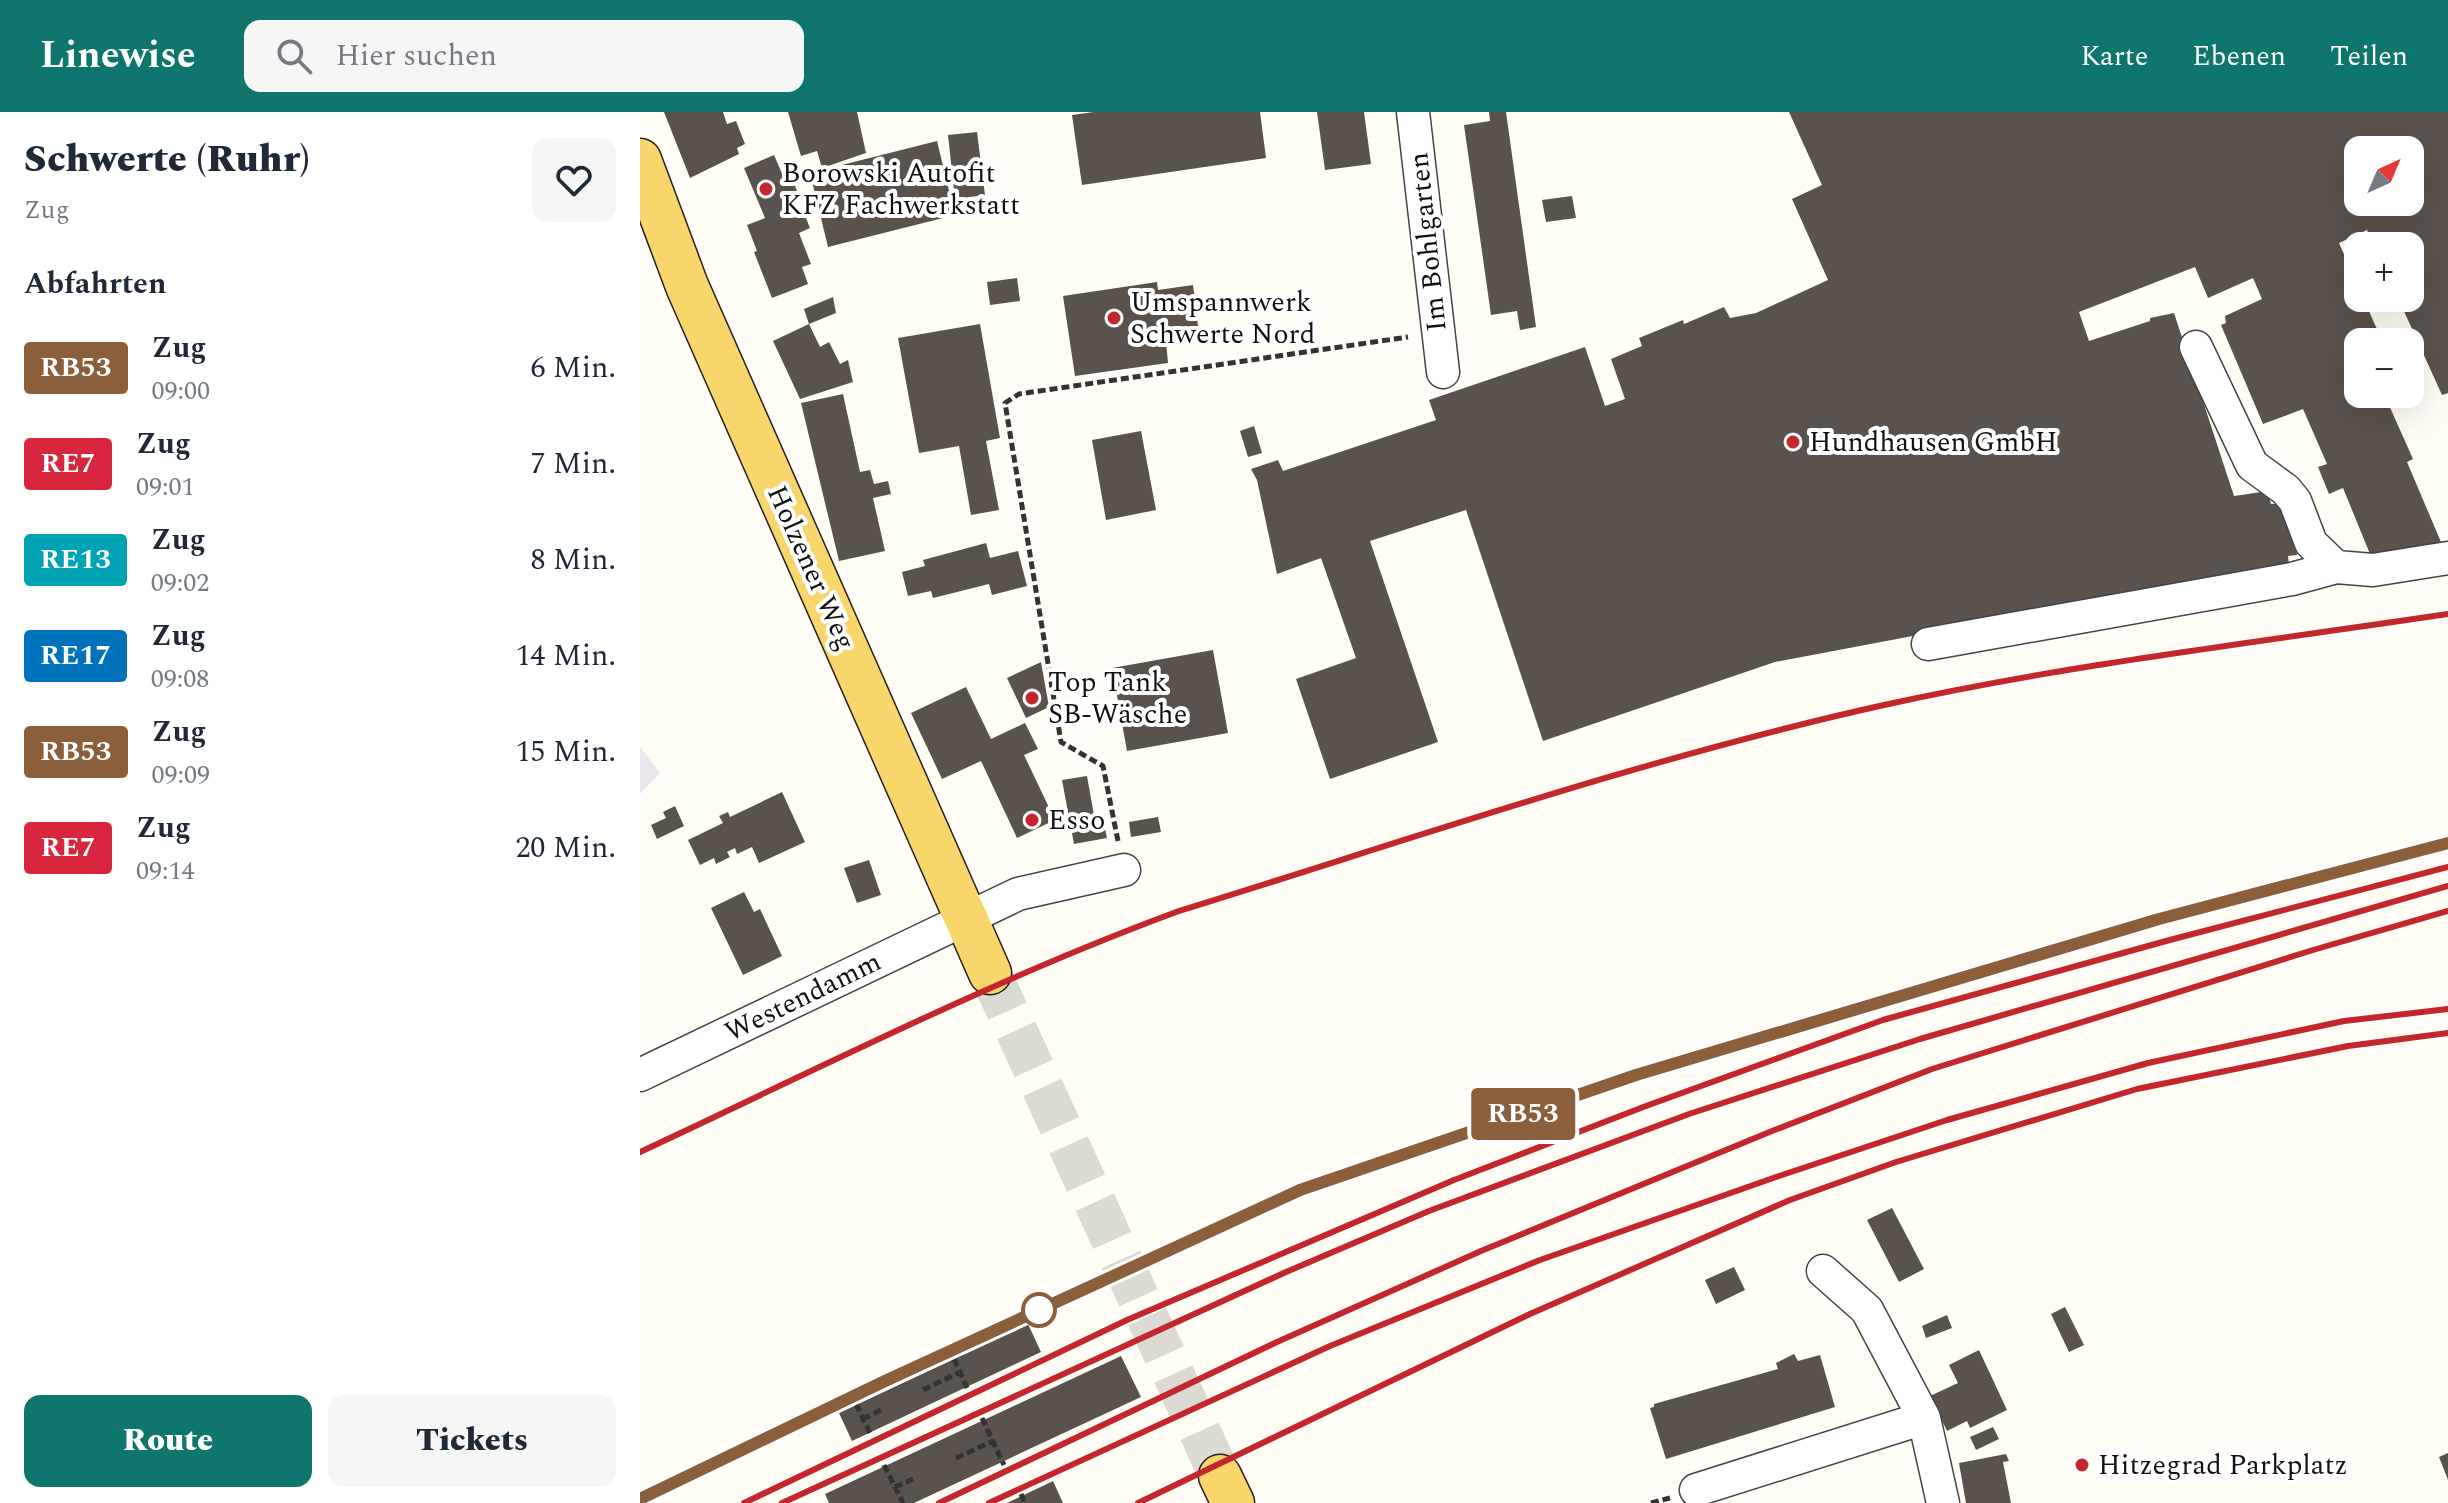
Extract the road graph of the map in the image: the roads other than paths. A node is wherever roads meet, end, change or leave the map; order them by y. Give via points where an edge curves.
1 (1413, 112) edge
2 (640, 160) edge
3 (2196, 347) dead end
4 (1443, 372) dead end
5 (2448, 558) edge
6 (2336, 567) junction
7 (1928, 644) dead end
8 (1124, 870) road end
9 (966, 919) junction
10 (990, 973) tunnel mouth
11 (640, 1075) edge
12 (1823, 1271) dead end
13 (1924, 1418) junction
14 (1696, 1490) dead end
15 (1943, 1503) edge

1 - 4 street, Im Bohlgarten
2 - 9 main road, Holzener Weg via 687,286
3 - 6 street via 2252,465 2286,490 2311,543
5 - 6 street via 2373,570
6 - 7 street
8 - 9 street, Westendamm via 1018,894
9 - 10 main road, Holzener Weg
9 - 11 street, Westendamm
12 - 13 street via 1867,1310
13 - 14 street
13 - 15 street

